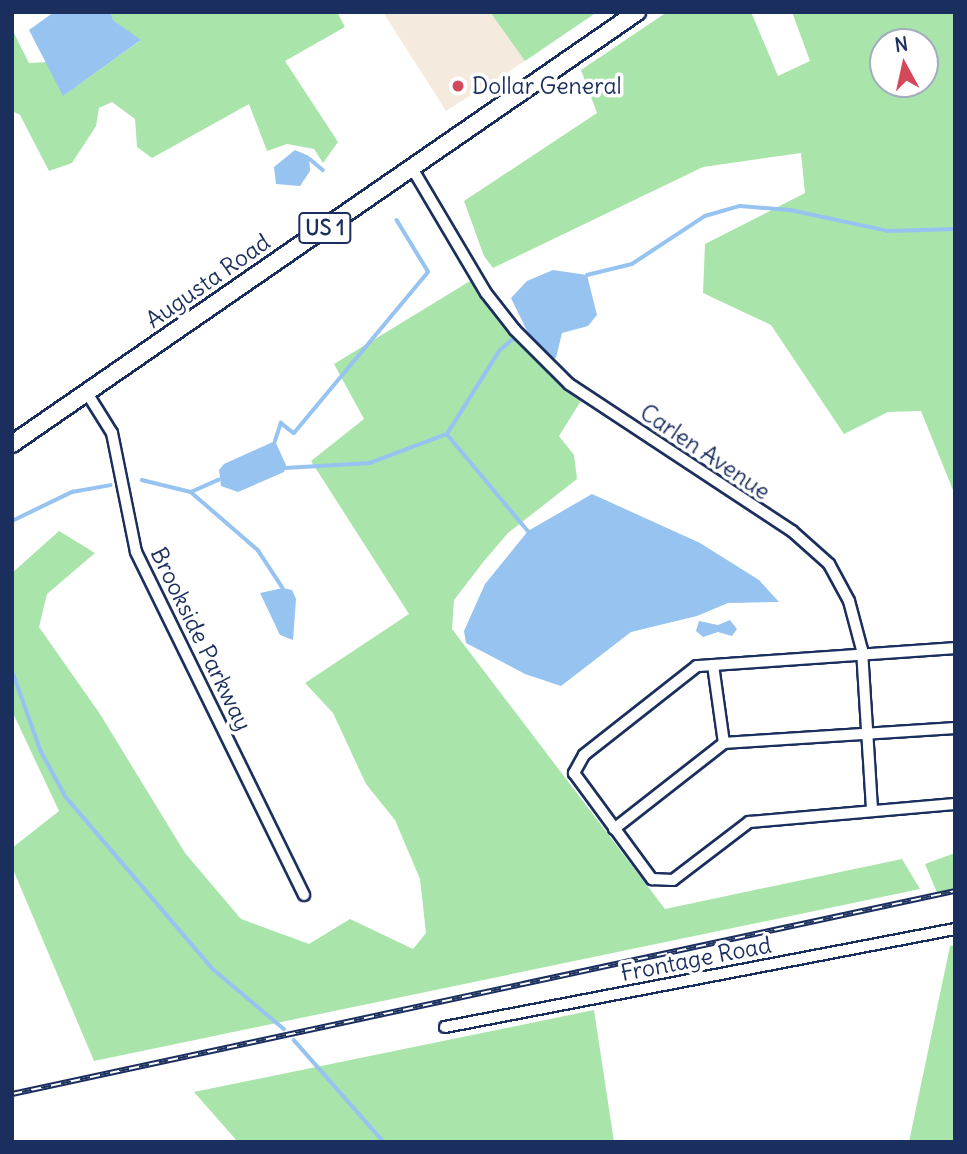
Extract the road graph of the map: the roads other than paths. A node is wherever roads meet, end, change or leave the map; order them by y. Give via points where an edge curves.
1 (637, 12) edge
2 (412, 168) junction
3 (87, 393) junction
4 (12, 444) edge
5 (955, 649) edge
6 (862, 655) junction
7 (713, 665) junction
8 (955, 728) edge
9 (869, 735) junction
10 (724, 743) junction
11 (955, 804) edge
12 (872, 811) junction
13 (614, 829) junction
14 (304, 895) dead end
15 (955, 929) edge
16 (445, 1027) dead end

1 - 2 main road, Augusta Road / US 1
2 - 3 main road, Augusta Road / US 1
2 - 6 street, Carlen Avenue via 486,293 515,330 569,384 792,531 829,564 849,601
3 - 4 main road, Augusta Road / US 1
3 - 14 street, Brookside Parkway via 112,433 136,552
5 - 6 street
6 - 7 street
6 - 9 street, Carlen Avenue
7 - 10 street
7 - 13 street via 697,666 584,755 574,772
8 - 9 street
9 - 10 street
9 - 12 street, Carlen Avenue
10 - 13 street
11 - 12 street
12 - 13 street via 749,822 673,880 652,878
15 - 16 street, Frontage Road

